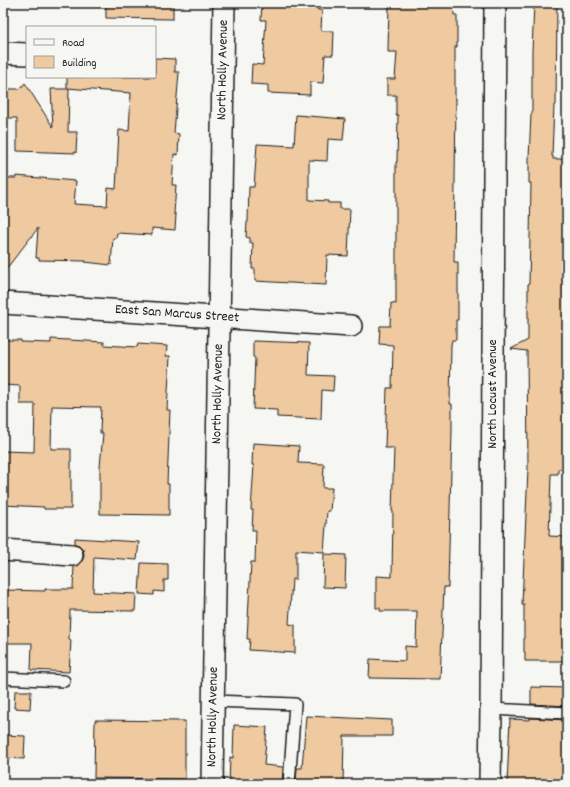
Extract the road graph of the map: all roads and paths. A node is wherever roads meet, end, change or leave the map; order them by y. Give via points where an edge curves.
1 (224, 3) edge
2 (495, 3) edge
3 (3, 53) edge
4 (26, 54) edge
5 (3, 303) edge
6 (220, 317) junction
7 (351, 326) dead end
8 (3, 550) edge
9 (72, 555) dead end
10 (3, 678) edge
11 (64, 682) dead end
12 (213, 701) junction
13 (491, 709) junction
14 (567, 713) edge
15 (212, 784) edge
16 (289, 784) edge
17 (490, 784) edge

1 - 6 street, North Holly Avenue
2 - 13 street, North Locust Avenue
3 - 4 street
5 - 6 street, East San Marcus Street
6 - 7 street, East San Marcus Street
6 - 12 street, North Holly Avenue
8 - 9 street
10 - 11 lane
12 - 15 street, North Holly Avenue
12 - 16 lane via 295,704
13 - 14 lane
13 - 17 street, North Locust Avenue

